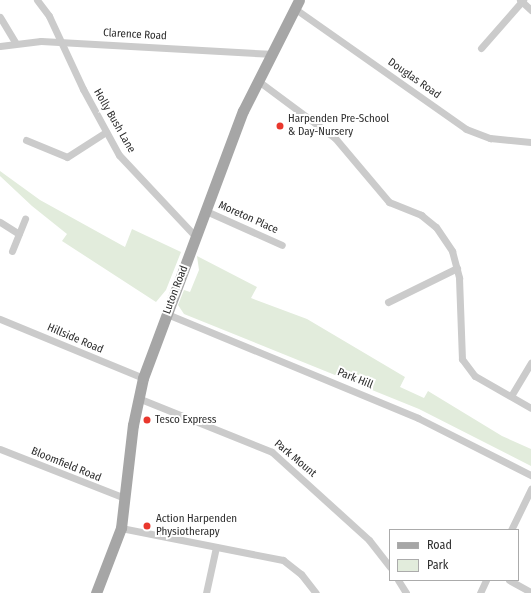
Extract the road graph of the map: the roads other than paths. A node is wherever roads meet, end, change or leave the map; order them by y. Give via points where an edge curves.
1 (37, 0) edge
2 (521, 0) edge
3 (298, 2) edge
4 (531, 10) edge
5 (0, 18) edge
6 (15, 42) junction
7 (62, 42) junction
8 (0, 46) edge
9 (481, 48) dead end
10 (270, 54) junction
11 (257, 80) junction
12 (106, 132) junction
13 (26, 140) dead end
14 (531, 142) edge
15 (206, 211) junction
16 (25, 219) dead end
17 (0, 222) edge
18 (19, 234) junction
19 (196, 237) junction
20 (282, 245) dead end
21 (12, 251) dead end
22 (457, 268) junction
23 (388, 302) dead end
24 (167, 314) junction
25 (0, 319) edge
26 (531, 363) edge
27 (143, 378) junction
28 (511, 396) junction
29 (138, 398) junction
30 (531, 408) edge
31 (0, 449) edge
32 (531, 475) edge
33 (531, 489) edge
34 (125, 498) junction
35 (121, 528) junction
36 (511, 529) edge
37 (216, 547) junction
38 (389, 566) edge
39 (399, 581) edge
40 (486, 581) edge
41 (511, 581) edge
42 (209, 592) edge
43 (531, 592) edge
44 (96, 593) edge
45 (316, 593) edge
46 (406, 593) edge
47 (480, 593) edge

1 - 7 street, Holly Bush Lane
2 - 4 street
2 - 9 street
3 - 10 main road, Luton Road
3 - 14 street, Douglas Road via 466,129 490,138
5 - 6 street
6 - 7 street, Clarence Road
6 - 8 street, Clarence Road
7 - 10 street, Clarence Road
7 - 12 street, Holly Bush Lane
10 - 11 main road, Luton Road
11 - 15 main road, Luton Road
11 - 22 street via 336,138 389,202 421,215 436,226
12 - 13 street via 67,157
12 - 19 street, Holly Bush Lane via 126,163
15 - 19 main road, Luton Road
15 - 20 street, Moreton Place
16 - 18 street
17 - 18 street
18 - 21 street
19 - 24 main road, Luton Road
22 - 23 street
22 - 28 street via 462,359 475,376
24 - 27 main road, Luton Road
24 - 32 street, Park Hill via 418,418
25 - 27 street, Hillside Road
26 - 28 street
27 - 29 main road, Luton Road
28 - 30 street
29 - 34 main road, Luton Road
29 - 38 street, Park Mount via 272,452 368,540
31 - 34 street, Bloomfield Road
33 - 36 street
34 - 35 main road, Luton Road
35 - 37 street
35 - 44 main road, Luton Road
37 - 42 street
37 - 45 street via 283,560 302,574
39 - 46 street
40 - 47 street
41 - 43 street

